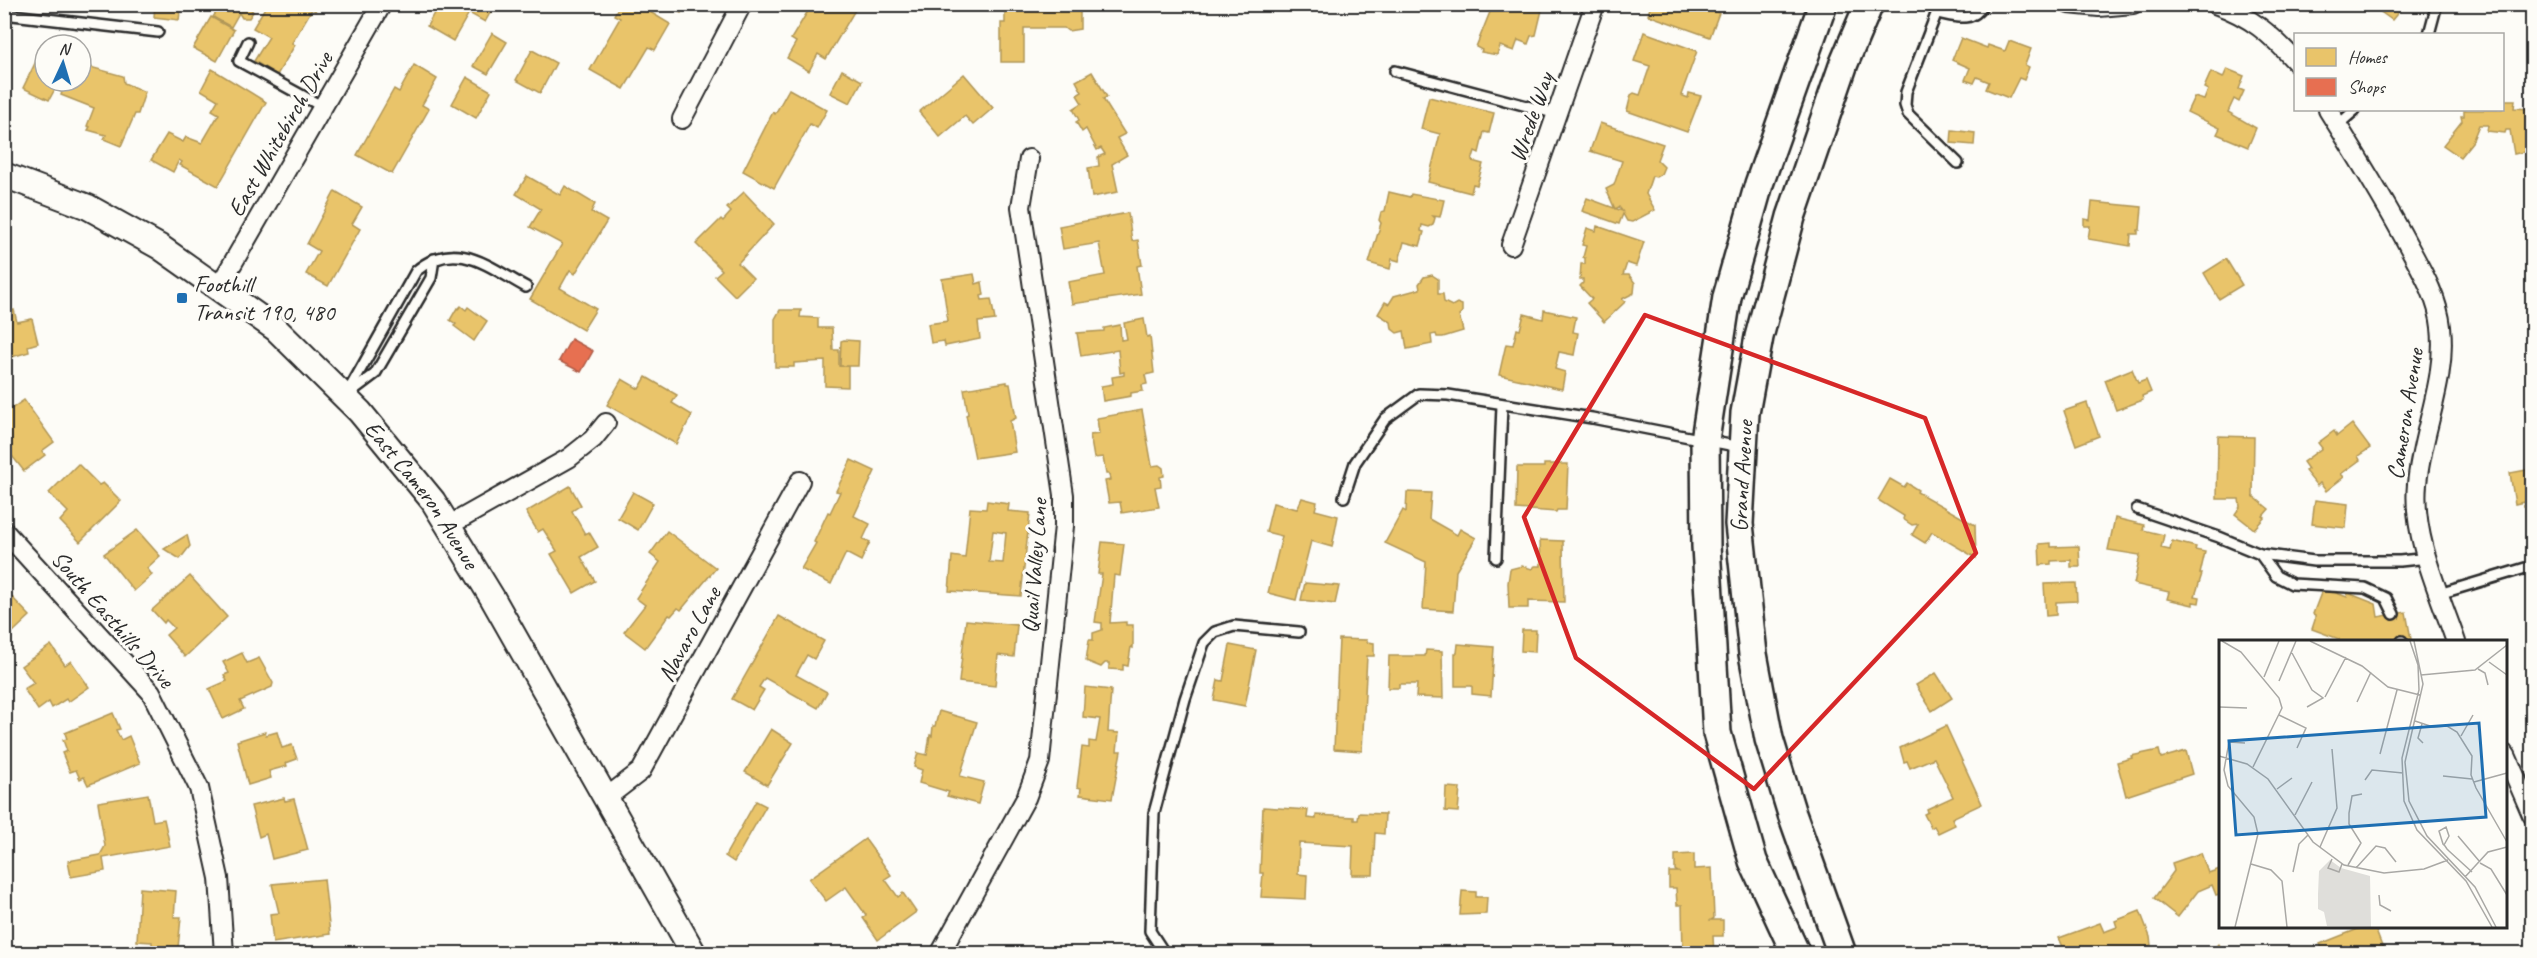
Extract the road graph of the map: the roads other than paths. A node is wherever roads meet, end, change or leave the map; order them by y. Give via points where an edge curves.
1 (382, 4) edge
2 (742, 4) edge
3 (1595, 4) edge
4 (1823, 4) edge
5 (1869, 4) edge
6 (1983, 4) edge
7 (2069, 4) edge
8 (2133, 4) edge
9 (2215, 4) edge
10 (2437, 4) edge
11 (1938, 9) edge
12 (4, 14) edge
13 (158, 32) dead end
14 (2429, 33) edge
15 (248, 42) dead end
16 (2294, 61) edge
17 (1395, 71) dead end
18 (323, 107) junction
19 (2329, 111) edge
20 (2354, 111) edge
21 (1557, 114) junction
22 (682, 119) dead end
23 (2338, 125) junction
24 (1029, 159) dead end
25 (1958, 164) dead end
26 (4, 176) edge
27 (1511, 245) dead end
28 (434, 259) junction
29 (219, 287) junction
30 (526, 287) dead end
31 (345, 397) junction
32 (1502, 405) junction
33 (606, 423) dead end
34 (1705, 440) junction
35 (1745, 448) junction
36 (800, 481) dead end
37 (1344, 497) dead end
38 (2137, 509) dead end
39 (448, 526) junction
40 (4, 531) edge
41 (2260, 554) junction
42 (1496, 558) dead end
43 (2428, 558) junction
44 (2532, 566) edge
45 (2439, 594) junction
46 (2394, 614) dead end
47 (1299, 632) dead end
48 (2455, 640) edge
49 (2507, 759) edge
50 (606, 798) junction
51 (2532, 815) edge
52 (224, 954) edge
53 (694, 954) edge
54 (940, 954) edge
55 (1165, 954) edge
56 (1796, 954) edge
57 (1842, 954) edge

1 - 18 street, East Whitebirch Drive
2 - 22 street
3 - 21 street, Wrede Way
4 - 34 main road, Grand Avenue via 1759,184 1727,297
5 - 35 main road, Grand Avenue via 1844,63 1791,217 1759,337 1745,413
6 - 11 lane via 1973,16 1963,18
7 - 8 street
9 - 16 street via 2249,19 2275,38
10 - 14 lane
11 - 25 lane via 1906,92 1905,105 1908,114
12 - 13 lane
15 - 18 lane via 239,61
17 - 21 lane
18 - 29 street, East Whitebirch Drive
19 - 23 street, Cameron Avenue
20 - 23 lane
21 - 27 street, Wrede Way
23 - 43 street, Cameron Avenue via 2428,282 2441,326 2441,370 2417,485 2418,517
24 - 54 street, Quail Valley Lane via 1021,207 1064,495 1040,761 1026,798
26 - 29 main road, East Cameron Avenue via 88,207 160,247
28 - 30 lane via 467,255
28 - 31 lane via 416,271
28 - 31 lane via 431,278 375,374
29 - 31 main road, East Cameron Avenue via 276,329
31 - 39 main road, East Cameron Avenue via 433,501
32 - 34 lane
32 - 37 lane via 1419,394 1385,419 1355,463
32 - 42 lane
33 - 39 street via 593,440 568,458
34 - 35 lane
34 - 56 main road, Grand Avenue via 1706,546 1717,732 1753,861
35 - 57 main road, Grand Avenue via 1740,525 1753,654 1769,739
36 - 50 street, Navaro Lane via 641,771
38 - 41 lane
39 - 50 main road, East Cameron Avenue
40 - 52 street, South Easthills Drive via 151,692 199,788 219,878
41 - 43 lane via 2314,561
41 - 46 lane via 2276,576 2292,584 2365,588 2386,598
43 - 45 street, Cameron Avenue
44 - 45 lane
45 - 48 street, Cameron Avenue
47 - 55 lane via 1234,626 1215,632 1204,643 1154,813 1150,931
49 - 51 street
50 - 53 main road, East Cameron Avenue

